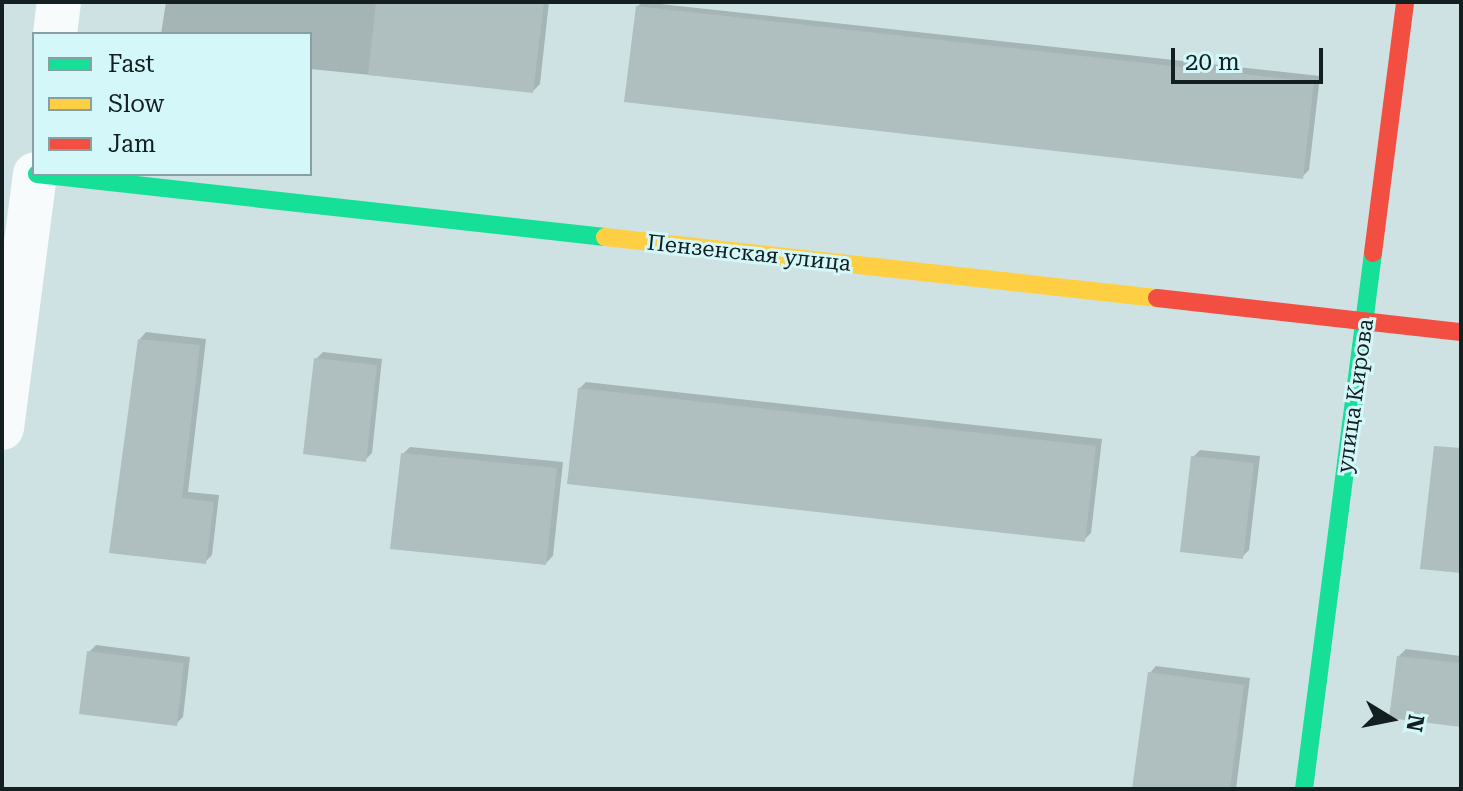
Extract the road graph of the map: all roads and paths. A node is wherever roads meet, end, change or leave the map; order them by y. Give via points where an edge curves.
1 (59, 2) edge
2 (1405, 2) edge
3 (55, 32) edge
4 (29, 173) edge
5 (56, 176) edge
6 (1366, 322) junction
7 (1461, 332) edge
8 (2, 428) edge
9 (1304, 789) edge

1 - 3 street
2 - 6 street, улица Кирова
4 - 8 street
5 - 6 street, Пензенская улица
6 - 7 street, Пензенская улица
6 - 9 street, улица Кирова

